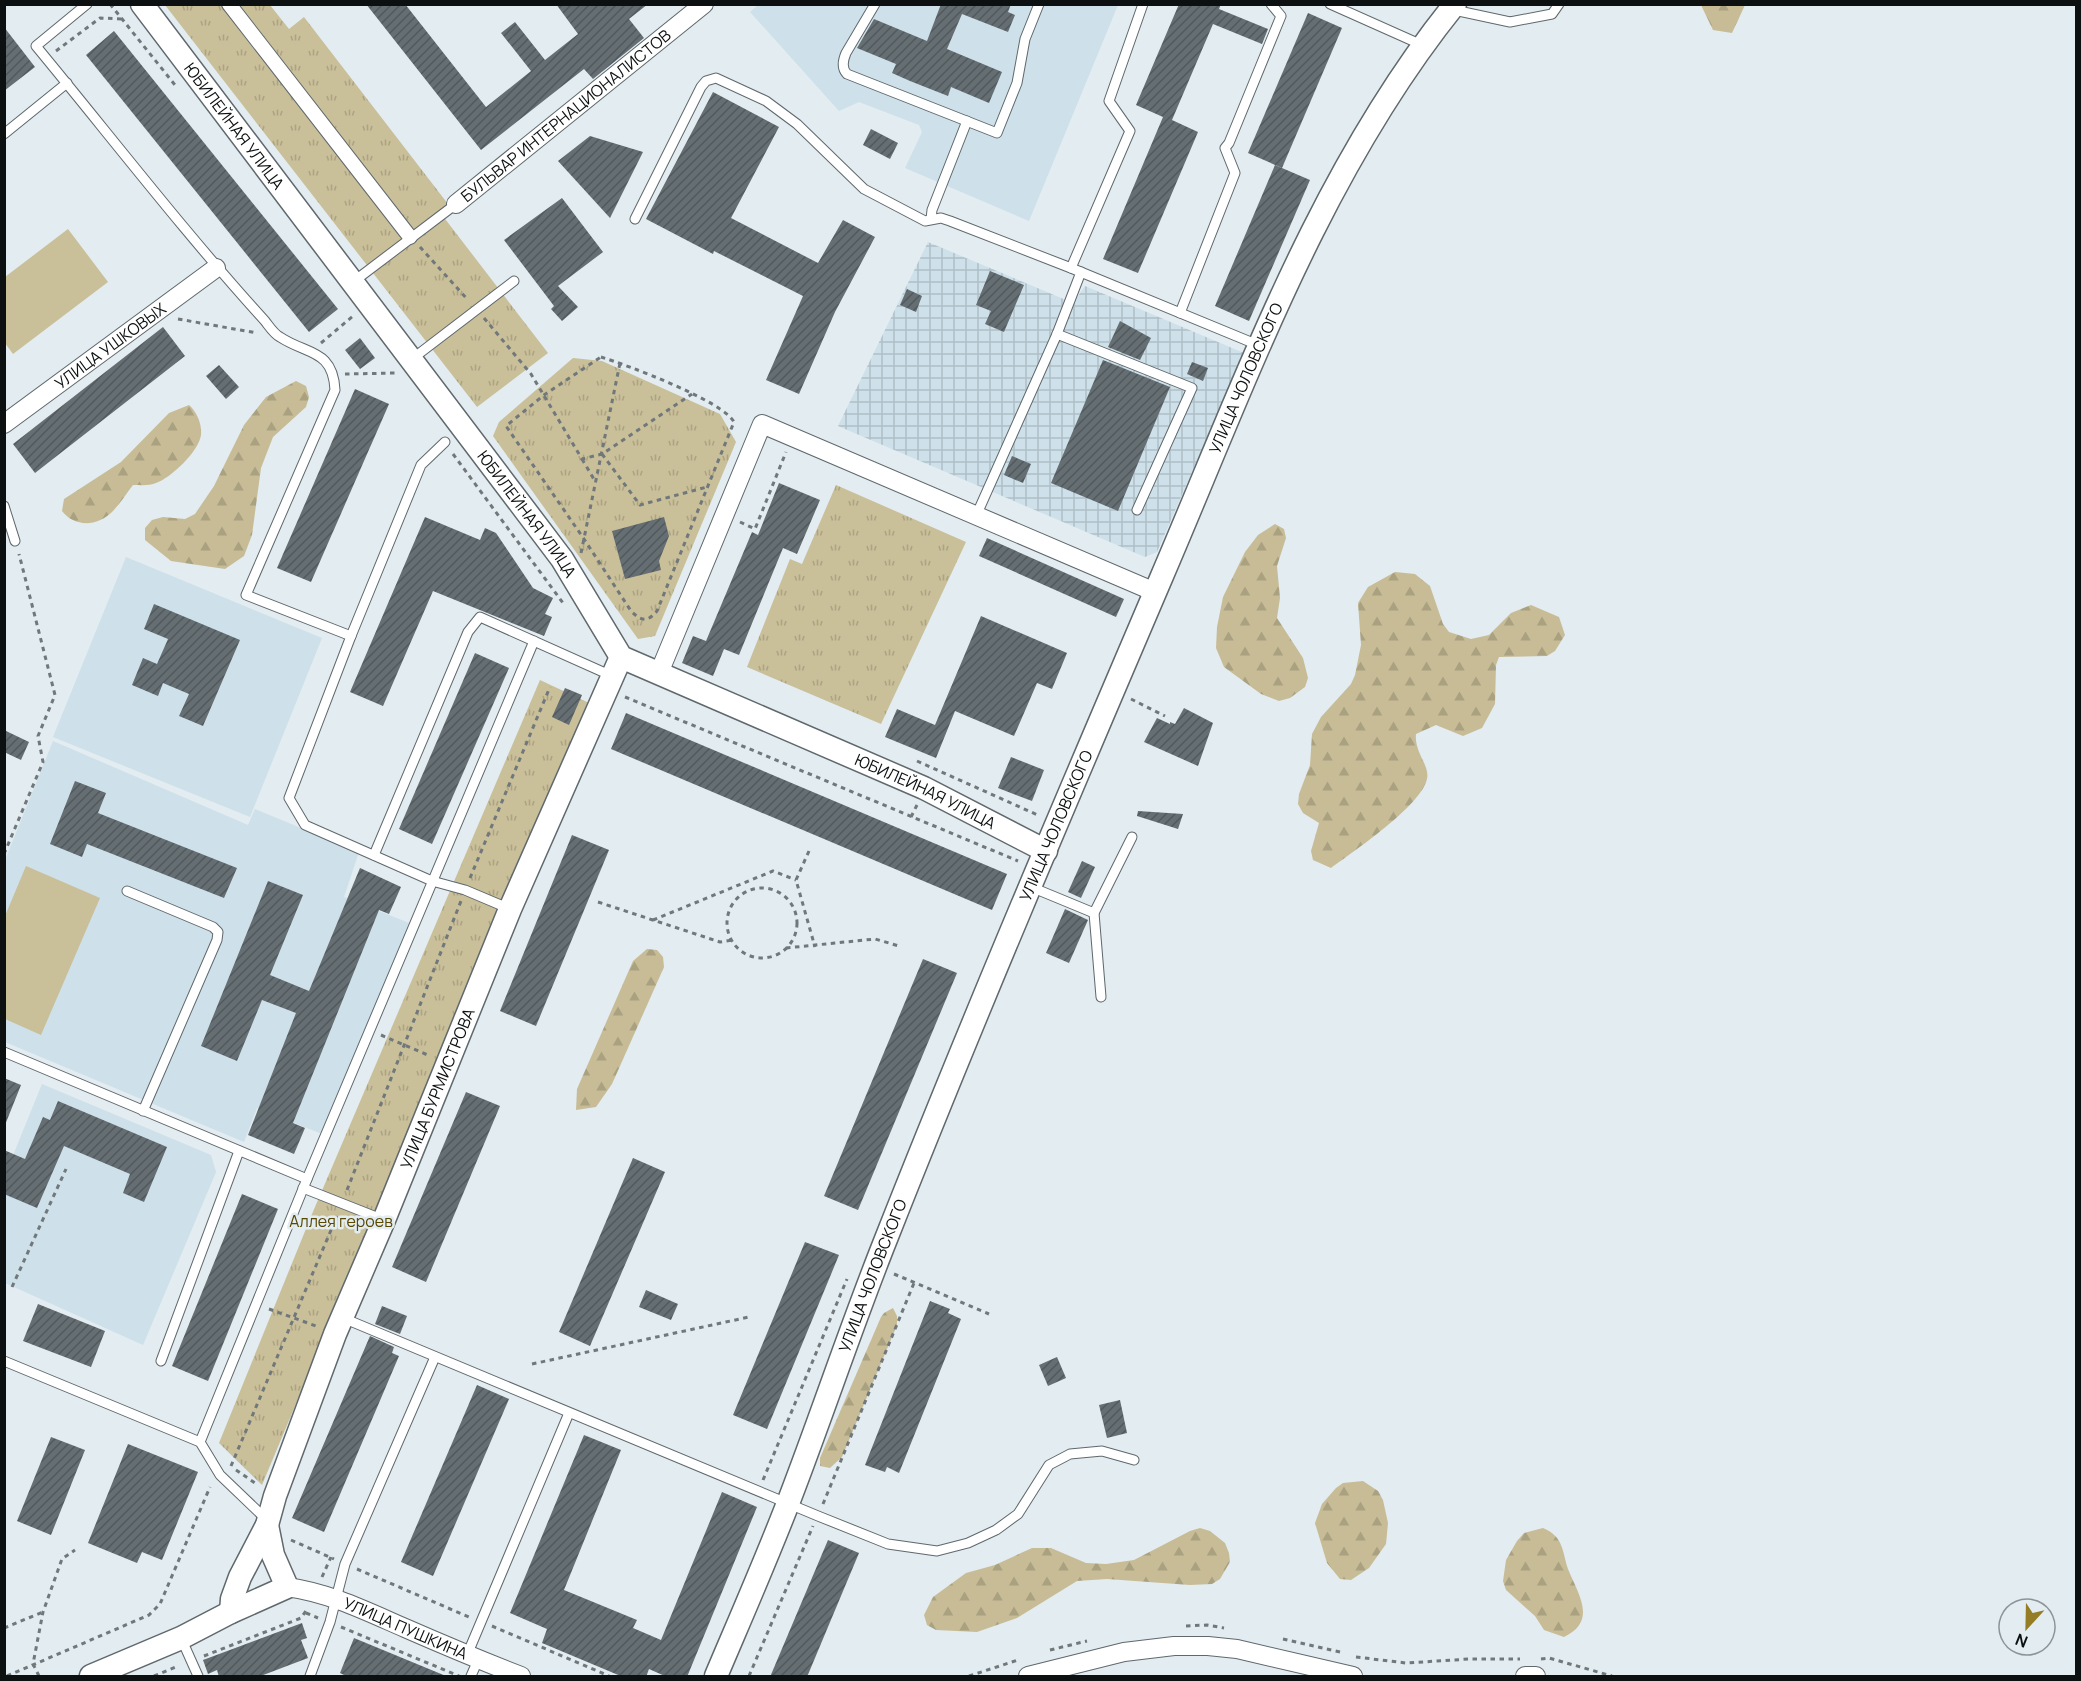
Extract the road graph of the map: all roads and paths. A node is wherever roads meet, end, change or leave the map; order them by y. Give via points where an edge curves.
1 (87, 4) edge
2 (142, 4) edge
3 (229, 4) edge
4 (704, 4) edge
5 (875, 4) edge
6 (1039, 4) edge
7 (1143, 4) edge
8 (1271, 4) edge
9 (1330, 4) edge
10 (1559, 4) edge
11 (1453, 7) edge
12 (122, 19) dead end
13 (1422, 45) junction
14 (47, 58) junction
15 (67, 83) junction
16 (967, 121) junction
17 (4, 134) edge
18 (456, 204) joint
19 (635, 219) dead end
20 (931, 219) junction
21 (410, 237) junction
22 (216, 268) junction
23 (1076, 270) junction
24 (514, 280) dead end
25 (353, 282) junction
26 (477, 310) junction
27 (359, 311) dead end
28 (1180, 313) junction
29 (153, 315) junction
30 (1058, 334) junction
31 (279, 337) junction
32 (1260, 346) junction
33 (311, 351) junction
34 (620, 363) junction
35 (406, 366) junction
36 (334, 374) junction
37 (692, 394) junction
38 (544, 395) junction
39 (4, 424) edge
40 (792, 435) junction
41 (445, 442) dead end
42 (602, 454) junction
43 (582, 459) junction
44 (596, 482) junction
45 (708, 486) junction
46 (4, 506) edge
47 (1137, 510) dead end
48 (976, 516) junction
49 (736, 521) dead end
50 (584, 539) junction
51 (15, 541) joint
52 (581, 555) dead end
53 (1155, 592) junction
54 (351, 636) junction
55 (534, 641) junction
56 (659, 673) junction
57 (613, 674) junction
58 (550, 687) dead end
59 (1114, 690) junction
60 (1164, 716) dead end
61 (912, 759) dead end
62 (1044, 818) dead end
63 (1132, 837) dead end
64 (809, 851) dead end
65 (1046, 851) junction
66 (4, 854) edge
67 (374, 855) junction
68 (1025, 864) dead end
69 (796, 880) junction
70 (432, 881) junction
71 (1031, 887) junction
72 (465, 890) junction
73 (127, 891) dead end
74 (598, 902) dead end
75 (510, 909) junction
76 (1094, 913) junction
77 (653, 920) junction
78 (732, 940) junction
79 (899, 946) dead end
80 (815, 947) junction
81 (786, 948) junction
82 (1101, 998) dead end
83 (370, 1030) junction
84 (404, 1045) junction
85 (4, 1052) edge
86 (448, 1064) junction
87 (143, 1111) junction
88 (239, 1150) junction
89 (66, 1168) dead end
90 (305, 1184) junction
91 (342, 1203) junction
92 (384, 1220) junction
93 (876, 1267) junction
94 (914, 1283) junction
95 (12, 1287) dead end
96 (256, 1304) junction
97 (989, 1314) dead end
98 (749, 1317) dead end
99 (292, 1318) junction
100 (333, 1324) junction
101 (435, 1357) junction
102 (4, 1361) edge
103 (161, 1361) dead end
104 (532, 1364) dead end
105 (570, 1413) junction
106 (200, 1442) junction
107 (1134, 1460) dead end
108 (260, 1486) dead end
109 (210, 1487) dead end
110 (788, 1504) junction
111 (818, 1516) junction
112 (267, 1523) junction
113 (289, 1539) dead end
114 (75, 1550) dead end
115 (331, 1557) junction
116 (345, 1564) junction
117 (287, 1587) junction
118 (315, 1591) junction
119 (336, 1598) junction
120 (43, 1612) junction
121 (231, 1612) junction
122 (306, 1613) junction
123 (330, 1622) junction
124 (481, 1622) junction
125 (4, 1628) edge
126 (181, 1638) junction
127 (191, 1661) junction
128 (33, 1664) junction
129 (472, 1664) edge
130 (311, 1676) edge
131 (7, 1677) edge
132 (39, 1677) edge
133 (91, 1677) edge
134 (154, 1677) edge
135 (198, 1677) edge
136 (459, 1677) edge
137 (521, 1677) edge
138 (609, 1677) edge
139 (716, 1677) edge
140 (749, 1677) edge
141 (1028, 1677) edge
142 (1353, 1677) edge
143 (1525, 1677) edge
144 (1536, 1677) edge

1 - 14 lane via 36,46
2 - 25 street, ЮБИЛЕЙНАЯ УЛИЦА
3 - 21 street
4 - 18 street, БУЛЬВАР ИНТЕРНАЦИОНАЛИСТОВ
5 - 16 lane via 846,53 843,70
6 - 16 lane via 1025,39 1017,83 997,133
7 - 23 lane via 1109,101 1130,131
8 - 28 lane via 1281,16 1225,148 1234,173
9 - 13 lane
10 - 11 lane via 1552,14 1510,22
11 - 13 street, УЛИЦА ЧОЛОВСКОГО
12 - 14 path via 100,18
13 - 32 street, УЛИЦА ЧОЛОВСКОГО via 1372,121 1314,226
14 - 15 lane
15 - 17 lane
15 - 22 lane
16 - 20 lane
18 - 21 lane
19 - 20 lane via 701,87 716,78 766,101 797,124 864,189 925,221
20 - 23 lane via 950,221
21 - 25 lane
21 - 26 path
22 - 29 street, УЛИЦА УШКОВЫХ
22 - 31 lane
23 - 28 lane
23 - 30 lane
24 - 26 lane
25 - 35 street, ЮБИЛЕЙНАЯ УЛИЦА
26 - 35 lane
26 - 38 path
27 - 33 path
28 - 32 lane
29 - 31 path
29 - 39 street, УЛИЦА УШКОВЫХ
30 - 47 lane via 1192,388
30 - 48 lane
31 - 33 lane
32 - 53 street, УЛИЦА ЧОЛОВСКОГО
33 - 36 lane
34 - 37 path
34 - 38 path via 602,357
34 - 42 path
35 - 36 path
35 - 57 street, ЮБИЛЕЙНАЯ УЛИЦА via 562,559
36 - 54 lane via 335,390 246,595
37 - 42 path
37 - 45 path via 731,415 734,422
38 - 43 path
38 - 50 path via 506,426
40 - 48 street
40 - 49 path via 755,528
40 - 56 street via 762,423
41 - 54 lane via 421,465
42 - 43 path
42 - 44 path
42 - 45 path via 640,505
43 - 44 path
44 - 50 path
45 - 50 path via 651,618 638,618 631,611
46 - 51 lane
48 - 53 street
50 - 52 path
51 - 66 path via 55,695 38,736 43,762
53 - 59 street, УЛИЦА ЧОЛОВСКОГО
54 - 67 lane via 289,798 305,825
55 - 57 lane
55 - 67 lane via 480,617 468,632
55 - 70 lane
56 - 57 street, ЮБИЛЕЙНАЯ УЛИЦА
56 - 65 street, ЮБИЛЕЙНАЯ УЛИЦА via 924,789
57 - 68 path
57 - 75 street, УЛИЦА БУРМИСТРОВА
58 - 72 path
59 - 60 path
59 - 65 street, УЛИЦА ЧОЛОВСКОГО
61 - 62 path
63 - 76 lane
64 - 69 path
65 - 71 street, УЛИЦА ЧОЛОВСКОГО
67 - 70 lane
69 - 77 path via 773,871
69 - 80 path
70 - 72 lane
70 - 83 lane
71 - 76 lane
71 - 93 street, УЛИЦА ЧОЛОВСКОГО
72 - 75 lane
72 - 84 path
73 - 87 lane via 218,932
74 - 77 path
75 - 86 street, УЛИЦА БУРМИСТРОВА
76 - 82 lane
77 - 78 path via 720,942
78 - 81 path via 745,953 762,958
78 - 81 path via 727,922 733,904 747,892 764,888 781,894 793,907 796,933
79 - 80 path via 875,939
80 - 81 path
83 - 84 path
83 - 90 lane
84 - 86 path
84 - 91 path
85 - 87 lane
86 - 92 street, УЛИЦА БУРМИСТРОВА
87 - 88 lane
88 - 90 lane
88 - 103 lane
89 - 95 path
90 - 91 lane
90 - 96 lane
91 - 92 lane
91 - 99 path
92 - 100 street, УЛИЦА БУРМИСТРОВА
93 - 94 path
93 - 110 street, УЛИЦА ЧОЛОВСКОГО
94 - 97 path
94 - 111 path
96 - 99 path
96 - 106 lane
98 - 104 path
99 - 100 path
99 - 108 path via 230,1465
100 - 101 lane
100 - 112 street, УЛИЦА БУРМИСТРОВА
101 - 105 lane
101 - 116 lane
102 - 106 lane
105 - 110 lane
105 - 124 lane
106 - 112 lane via 220,1475
107 - 111 lane via 1102,1451 1070,1454 1049,1465 1018,1514 968,1543 937,1551 888,1544
109 - 128 path via 160,1604 149,1615
110 - 111 lane
110 - 139 street, УЛИЦА ЧОЛОВСКОГО
111 - 140 path
112 - 117 street via 273,1555
112 - 121 street, УЛИЦА БУРМИСТРОВА via 240,1577
113 - 115 path
114 - 120 path via 62,1559
115 - 116 path
115 - 118 path
116 - 119 lane
116 - 124 path
117 - 118 street, УЛИЦА ПУШКИНА
117 - 121 street
118 - 119 street, УЛИЦА ПУШКИНА
118 - 122 path
119 - 123 lane
119 - 129 street, УЛИЦА ПУШКИНА
120 - 125 path
120 - 128 path
121 - 126 street
122 - 123 path
122 - 127 path
123 - 130 lane
123 - 136 path
124 - 129 lane
124 - 138 path
126 - 127 lane
126 - 133 street
127 - 134 path
127 - 135 lane
128 - 131 path
128 - 132 path
129 - 137 street, УЛИЦА ПУШКИНА
141 - 142 street via 1124,1652 1208,1646 1237,1649
143 - 144 street

